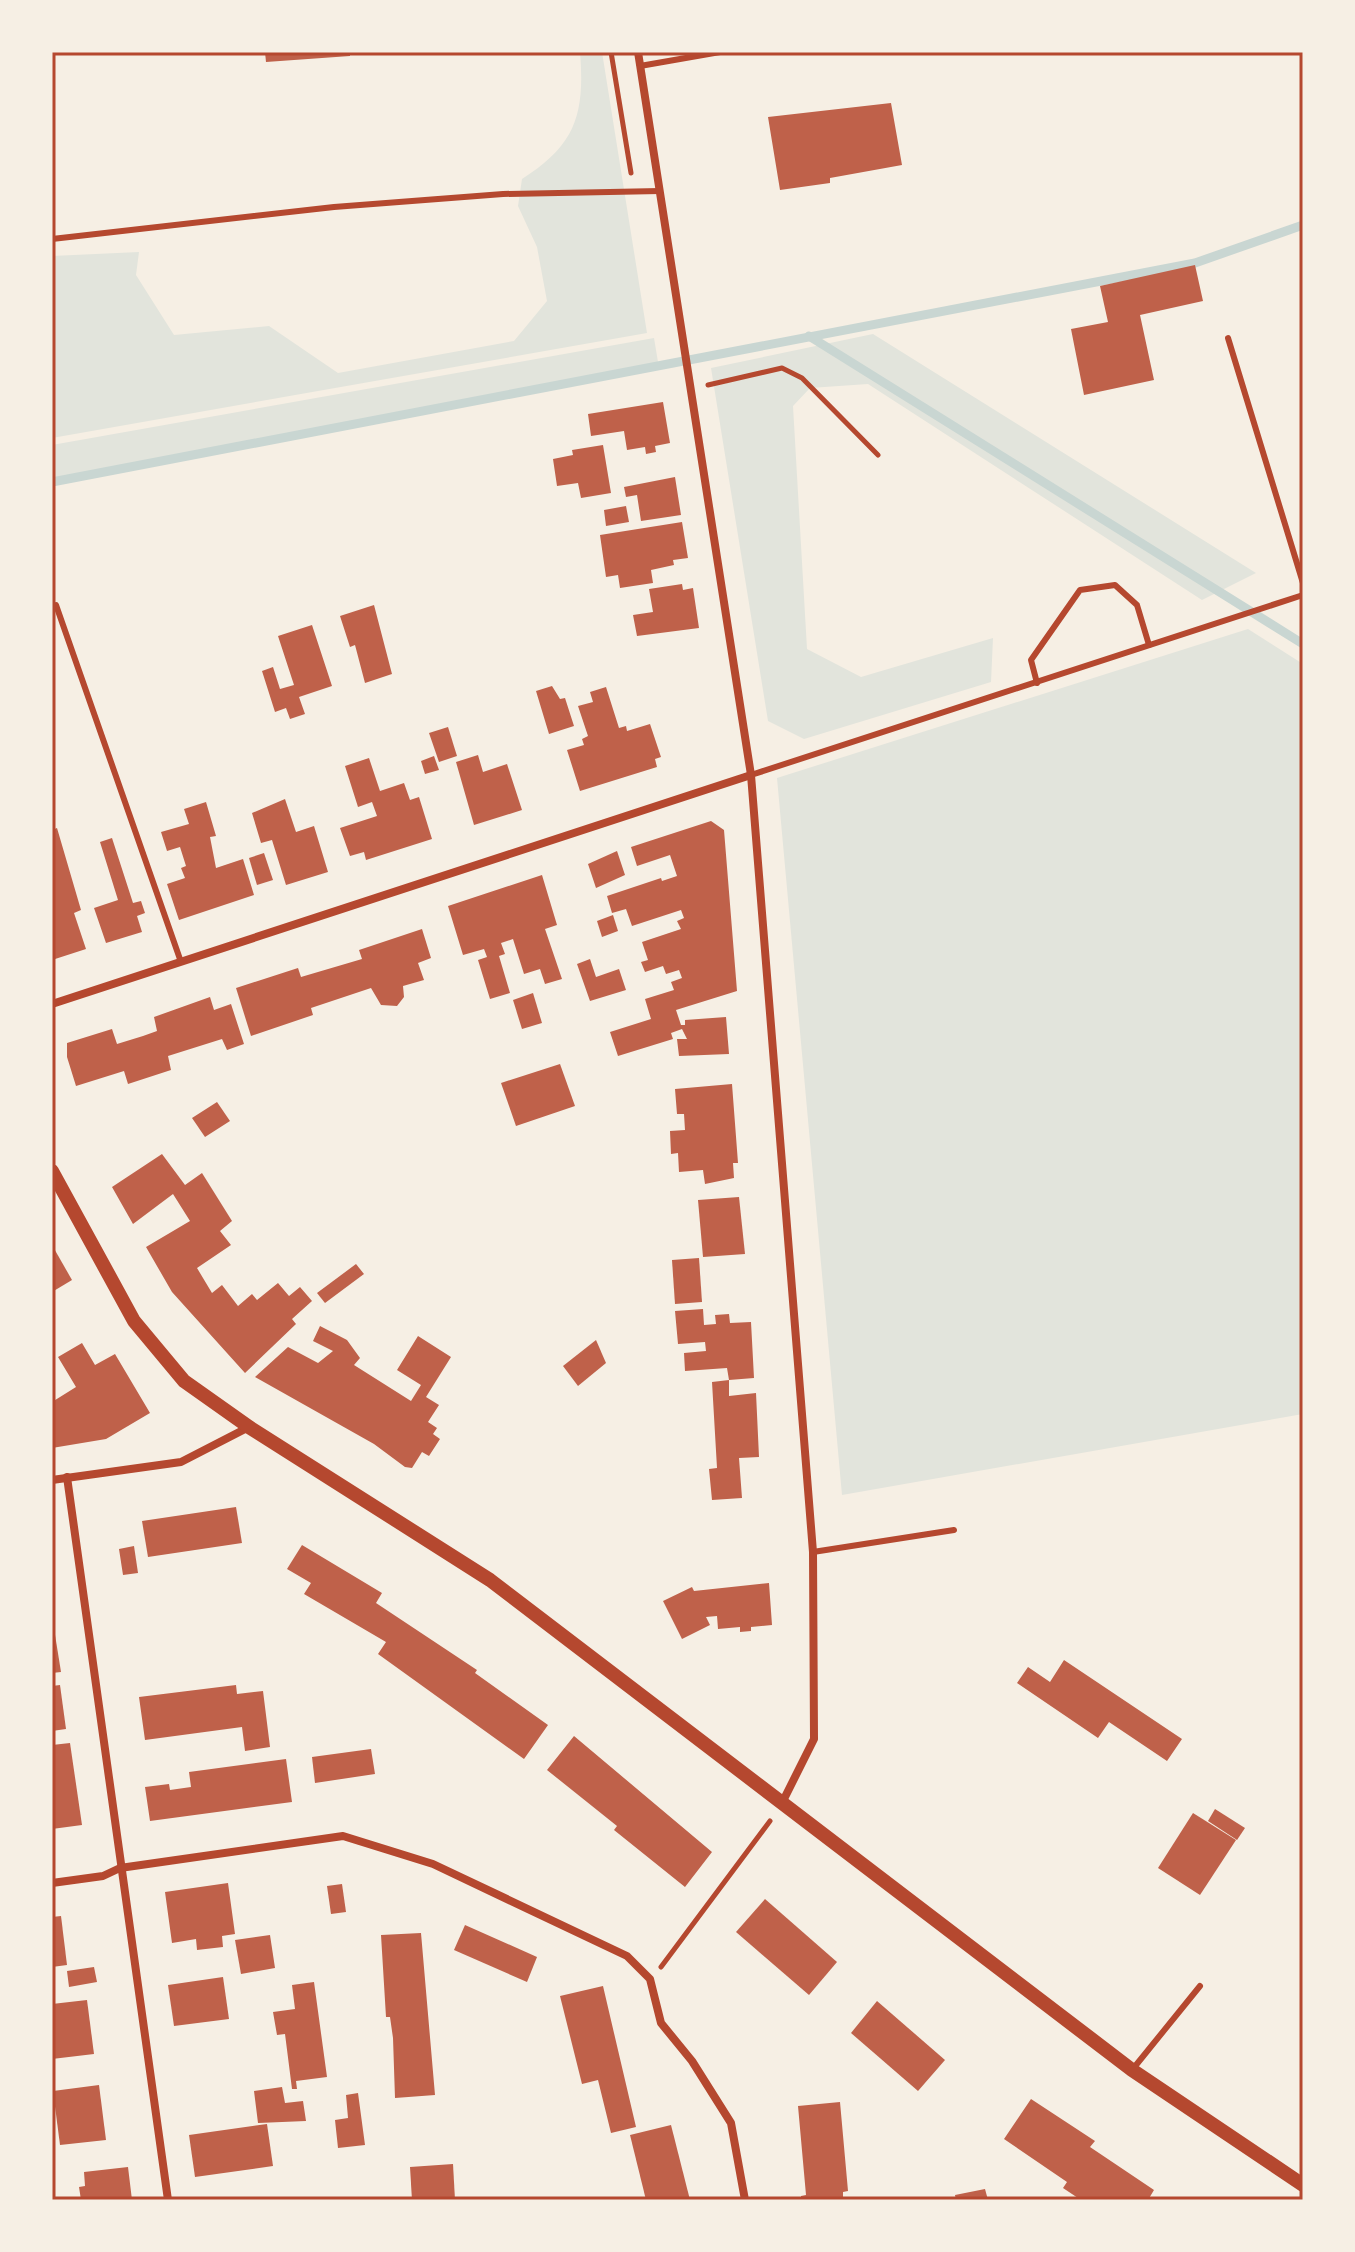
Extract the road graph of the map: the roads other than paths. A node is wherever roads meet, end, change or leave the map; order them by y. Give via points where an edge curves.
1 (638, 52) edge
2 (720, 52) edge
3 (640, 66) junction
4 (660, 191) junction
5 (52, 239) edge
6 (1228, 338) dead end
7 (1303, 583) edge
8 (1303, 595) edge
9 (56, 605) dead end
10 (1149, 645) junction
11 (1037, 683) junction
12 (751, 775) junction
13 (181, 962) junction
14 (52, 1004) edge
15 (52, 1171) edge
16 (249, 1427) junction
17 (67, 1477) junction
18 (52, 1480) edge
19 (954, 1530) dead end
20 (813, 1552) junction
21 (782, 1804) junction
22 (120, 1868) junction
23 (52, 1883) edge
24 (1200, 1986) dead end
25 (1132, 2070) junction
26 (1303, 2185) edge
27 (168, 2200) edge
28 (745, 2200) edge

1 - 3 street
2 - 3 lane
3 - 4 street
4 - 5 lane via 503,194 334,207
4 - 12 street
6 - 7 lane
8 - 10 lane
9 - 13 lane
10 - 11 lane
10 - 11 lane via 1137,605 1115,585 1080,590 1031,660
11 - 12 lane
12 - 13 street
12 - 20 street
13 - 14 street
15 - 16 street via 134,1321 184,1381
16 - 17 street via 181,1462
16 - 21 street via 490,1580
17 - 18 street
17 - 22 street
19 - 20 lane
20 - 21 street via 814,1739
21 - 25 street
22 - 23 street via 103,1876
22 - 27 street
22 - 28 street via 343,1836 433,1864 627,1956 650,1979 661,2023 731,2123
24 - 25 lane
25 - 26 street

